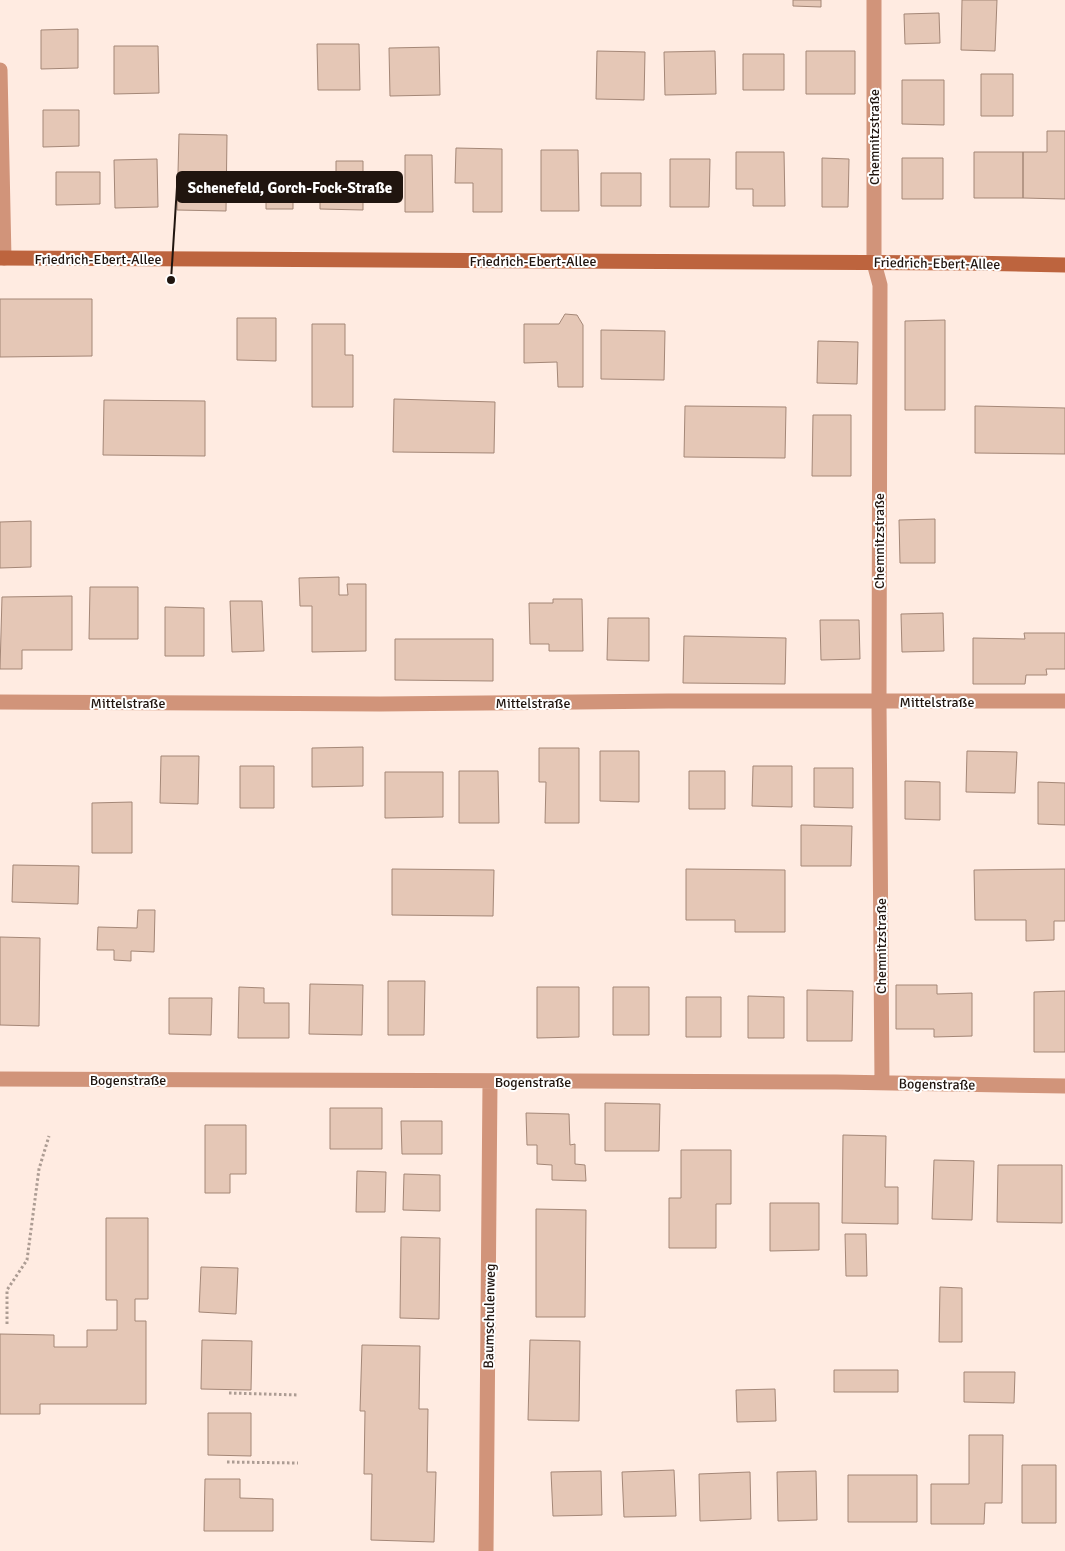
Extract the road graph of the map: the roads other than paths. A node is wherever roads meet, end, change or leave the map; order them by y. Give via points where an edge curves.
1 (874, 0) edge
2 (0, 70) edge
3 (2, 258) edge
4 (874, 263) junction
5 (1065, 265) edge
6 (1065, 701) edge
7 (0, 702) edge
8 (879, 702) junction
9 (0, 1079) edge
10 (490, 1082) junction
11 (882, 1083) junction
12 (1065, 1086) edge
13 (486, 1551) edge

1 - 4 street, Chemnitzstraße
2 - 3 street
3 - 4 street, Friedrich-Ebert-Allee
4 - 5 street, Friedrich-Ebert-Allee
4 - 8 street, Chemnitzstraße via 880,285
6 - 8 street, Mittelstraße
7 - 8 street, Mittelstraße
8 - 11 street, Chemnitzstraße
9 - 10 street, Bogenstraße
10 - 11 street, Bogenstraße
10 - 13 street, Baumschulenweg
11 - 12 street, Bogenstraße

